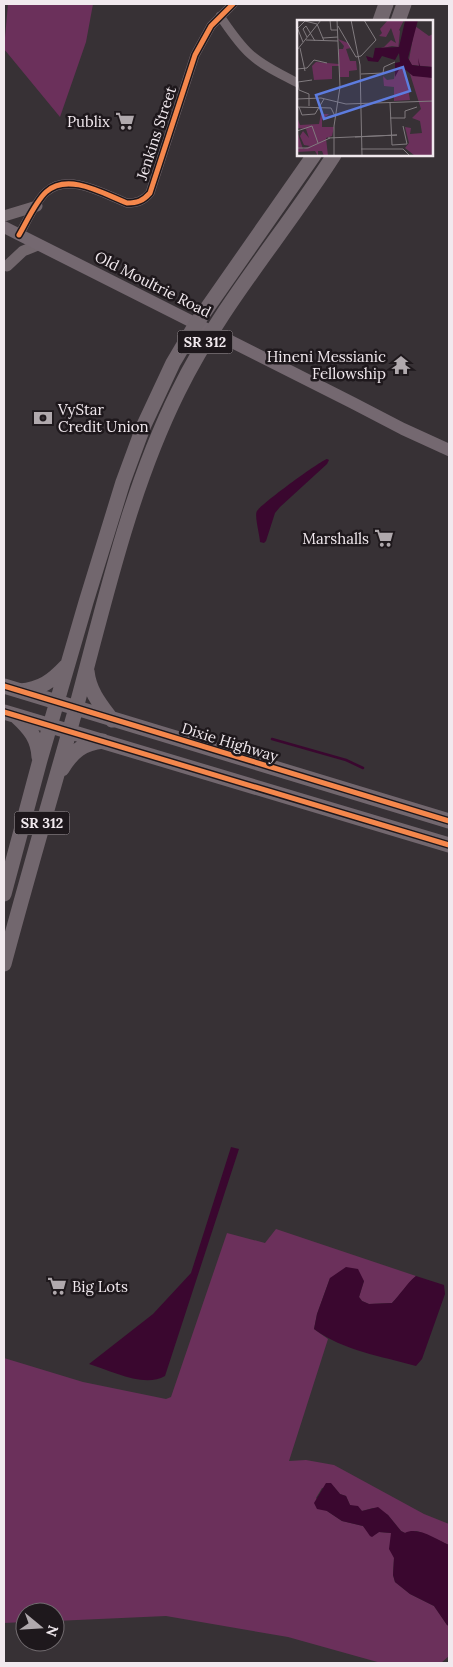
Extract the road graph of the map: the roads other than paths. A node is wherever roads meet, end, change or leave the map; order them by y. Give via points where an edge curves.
1 (233, 4) edge
2 (386, 4) edge
3 (404, 4) edge
4 (220, 16) junction
5 (380, 20) edge
6 (398, 20) edge
7 (297, 82) edge
8 (313, 156) edge
9 (333, 156) edge
10 (37, 206) junction
11 (4, 216) edge
12 (4, 228) edge
13 (19, 236) junction
14 (38, 245) junction
15 (7, 266) dead end
16 (196, 324) junction
17 (211, 332) junction
18 (449, 450) edge
19 (115, 507) junction
20 (131, 512) junction
21 (87, 663) junction
22 (67, 665) junction
23 (10, 689) edge
24 (57, 703) junction
25 (75, 709) junction
26 (10, 714) edge
27 (112, 720) junction
28 (50, 726) junction
29 (69, 731) junction
30 (105, 741) junction
31 (40, 760) junction
32 (55, 778) junction
33 (449, 821) edge
34 (418, 836) junction
35 (449, 838) edge
36 (449, 845) edge
37 (4, 894) edge
38 (4, 915) edge
39 (4, 940) edge
40 (4, 964) edge

1 - 4 street, Jenkins Street
2 - 5 main road
3 - 6 main road
4 - 7 street via 250,55
4 - 10 street, Jenkins Street via 202,39 195,55 150,193 134,203 127,203 84,187 61,185 47,191
8 - 16 main road, SR 312
9 - 17 main road, SR 312
10 - 11 street
10 - 13 street, Jenkins Street
12 - 13 main road, Old Moultrie Road
13 - 14 main road, Old Moultrie Road
14 - 15 street via 23,251
14 - 16 main road, Old Moultrie Road
16 - 17 main road, Old Moultrie Road
16 - 19 main road, SR 312 via 155,400
17 - 18 main road, Old Moultrie Road
17 - 20 main road, SR 312 via 166,418
19 - 20 main road
19 - 22 main road, SR 312
20 - 21 main road, SR 312
21 - 25 main road, SR 312
21 - 27 main road via 93,693
22 - 23 main road via 42,686 31,690
22 - 24 main road, SR 312
23 - 24 main road, Dixie Highway
24 - 25 main road, Dixie Highway
24 - 28 main road, SR 312
25 - 27 main road, Dixie Highway
25 - 29 main road, SR 312
26 - 28 main road
26 - 31 main road via 29,729 36,740
27 - 33 main road, Dixie Highway
28 - 29 main road
28 - 31 main road, SR 312
29 - 30 main road
29 - 32 main road, SR 312
30 - 32 main road via 84,745 75,751
30 - 34 main road
31 - 37 main road, SR 312
32 - 40 main road, SR 312
34 - 35 main road via 432,833
34 - 36 main road
38 - 39 main road via 8,922

